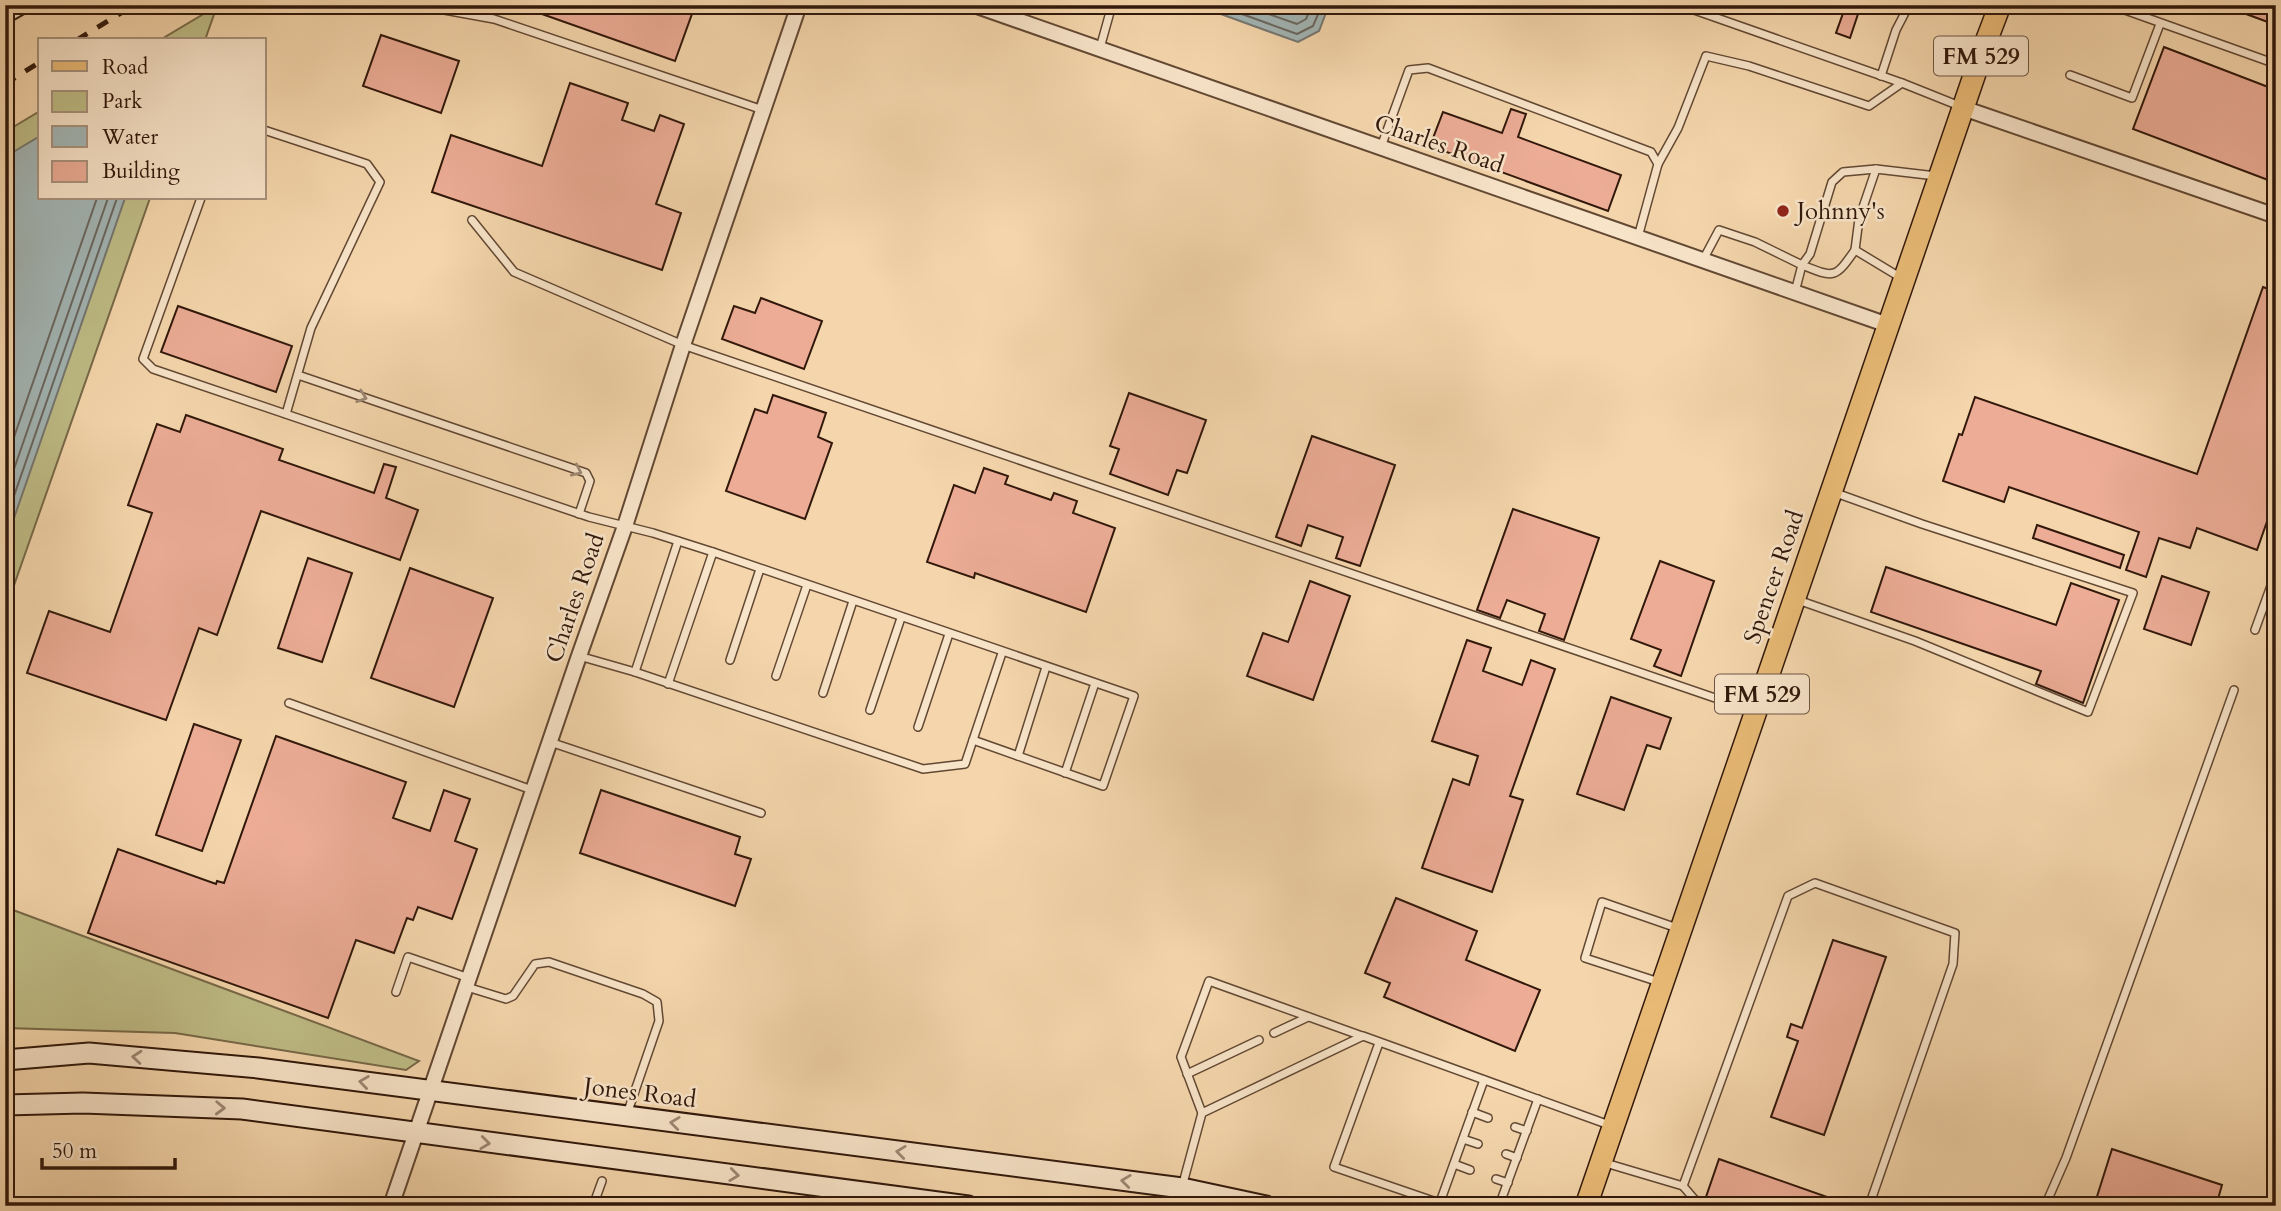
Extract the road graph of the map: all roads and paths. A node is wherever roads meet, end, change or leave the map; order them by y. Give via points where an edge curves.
1 (19, 5) edge
2 (799, 5) edge
3 (974, 5) edge
4 (1112, 5) edge
5 (1680, 5) edge
6 (1909, 5) edge
7 (2000, 5) edge
8 (2111, 5) edge
9 (439, 9) dead end
10 (5, 13) edge
11 (2160, 24) junction
12 (1100, 49) junction
13 (2276, 64) edge
14 (2070, 75) dead end
15 (1881, 76) junction
16 (1902, 83) junction
17 (1963, 108) junction
18 (764, 110) junction
19 (266, 131) edge
20 (1381, 148) junction
21 (1658, 164) junction
22 (1876, 169) junction
23 (1939, 177) junction
24 (200, 200) edge
25 (2276, 216) edge
26 (472, 220) dead end
27 (1638, 237) junction
28 (1855, 250) junction
29 (1703, 260) junction
30 (1802, 265) junction
31 (1904, 279) junction
32 (1795, 292) junction
33 (1888, 325) junction
34 (684, 345) junction
35 (298, 375) junction
36 (286, 414) junction
37 (1831, 491) junction
38 (579, 514) junction
39 (625, 526) junction
40 (678, 541) junction
41 (713, 552) junction
42 (760, 569) junction
43 (2276, 572) edge
44 (807, 585) junction
45 (1795, 598) junction
46 (853, 601) junction
47 (901, 618) junction
48 (2255, 630) dead end
49 (949, 634) junction
50 (1002, 653) junction
51 (579, 656) junction
52 (730, 660) dead end
53 (1046, 667) junction
54 (635, 672) junction
55 (776, 676) dead end
56 (1095, 683) junction
57 (668, 684) junction
58 (2234, 690) dead end
59 (823, 693) dead end
60 (289, 703) dead end
61 (870, 710) dead end
62 (1756, 712) junction
63 (918, 727) dead end
64 (973, 740) junction
65 (549, 742) junction
66 (1018, 756) junction
67 (1065, 773) junction
68 (533, 790) junction
69 (761, 813) dead end
70 (1681, 929) junction
71 (468, 982) junction
72 (1662, 984) junction
73 (396, 992) dead end
74 (1308, 1017) junction
75 (1274, 1033) dead end
76 (1363, 1037) junction
77 (1259, 1040) dead end
78 (1379, 1043) junction
79 (5, 1060) edge
80 (1187, 1074) junction
81 (1484, 1080) junction
82 (431, 1091) junction
83 (1538, 1099) junction
84 (5, 1105) edge
85 (1472, 1112) junction
86 (1202, 1113) junction
87 (626, 1116) junction
88 (1488, 1118) dead end
89 (1614, 1126) junction
90 (1515, 1127) dead end
91 (1527, 1131) junction
92 (417, 1134) junction
93 (1463, 1139) junction
94 (1478, 1144) dead end
95 (1506, 1154) dead end
96 (1517, 1158) junction
97 (1601, 1162) junction
98 (1454, 1164) junction
99 (1470, 1170) dead end
100 (1496, 1179) dead end
101 (602, 1181) dead end
102 (1508, 1183) junction
103 (1683, 1186) junction
104 (1181, 1197) edge
105 (1442, 1205) edge
106 (391, 1206) edge
107 (593, 1206) edge
108 (968, 1206) edge
109 (1266, 1206) edge
110 (1499, 1206) edge
111 (1586, 1206) edge
112 (1713, 1206) edge
113 (1869, 1206) edge
114 (2045, 1206) edge

1 - 10 main road
2 - 18 street, Charles Road
3 - 12 street, Charles Road
4 - 12 lane
5 - 15 lane
6 - 15 lane
7 - 17 main road, Spencer Road / FM 529
8 - 11 lane
9 - 18 lane via 494,19
11 - 13 lane
11 - 14 lane via 2132,98
12 - 20 street, Charles Road
15 - 16 lane
16 - 17 lane
16 - 21 lane via 1869,106 1706,56 1678,128
17 - 23 main road, Spencer Road / FM 529
17 - 25 street
18 - 34 street, Charles Road
19 - 35 lane via 367,164 380,182 311,328
20 - 21 lane via 1409,71 1428,68 1651,152
20 - 27 street, Charles Road
21 - 27 lane
22 - 23 lane
22 - 28 lane via 1859,219
22 - 30 lane via 1843,172 1832,182 1810,254
23 - 31 main road, Spencer Road / FM 529
24 - 36 lane via 143,359 153,369
26 - 34 lane via 514,272
27 - 29 street, Charles Road
28 - 30 lane via 1840,271 1832,274
28 - 31 lane
29 - 30 lane via 1720,230
29 - 32 street, Charles Road
30 - 32 lane
31 - 33 main road, Spencer Road / FM 529
32 - 33 street, Charles Road
33 - 37 main road, Spencer Road / FM 529
34 - 39 street, Charles Road
34 - 62 lane
35 - 36 lane
35 -> 38 lane via 586,473 590,481
36 - 38 lane
37 - 45 main road, Spencer Road / FM 529
37 - 45 lane via 2133,593 2088,712
38 - 39 lane
39 - 40 lane
39 - 51 street, Charles Road
40 - 41 lane
40 - 54 lane
41 - 42 lane
41 - 57 lane
42 - 44 lane
42 - 52 lane
43 - 48 lane
44 - 46 lane
44 - 55 lane
45 - 62 main road, Spencer Road / FM 529
46 - 47 lane
46 - 59 lane
47 - 49 lane
47 - 61 lane
49 - 50 lane
49 - 63 lane
50 - 53 lane
50 - 64 lane
51 - 54 lane
51 - 65 street, Charles Road
53 - 56 lane
53 - 66 lane
54 - 57 lane
56 - 67 lane
56 - 67 lane via 1134,696 1103,786
57 - 64 lane via 923,769 965,764
58 - 114 lane
60 - 68 lane
62 - 70 main road, Spencer Road / FM 529
64 - 66 lane
65 - 68 street, Charles Road
65 - 69 lane
66 - 67 lane
68 - 71 street, Charles Road
70 - 72 main road, Spencer Road / FM 529
70 - 72 lane via 1602,902 1585,958
71 - 73 lane via 408,957
71 - 82 street, Charles Road
71 - 87 lane via 506,999 535,964 549,961 657,1002 659,1021
72 - 89 main road, Spencer Road / FM 529
74 - 75 lane
74 - 76 lane
74 - 80 lane via 1209,981 1181,1058
76 - 78 lane
76 - 86 lane
77 - 80 lane
78 - 81 lane
78 - 105 lane via 1334,1167
82 -> 79 main road, Jones Road via 258,1068 89,1053
80 - 86 lane
81 - 83 lane
81 - 85 lane
82 - 87 main road, Jones Road
82 - 92 street, Charles Road
83 - 89 lane
83 - 91 lane
84 -> 92 main road via 242,1109
85 - 88 lane
85 - 93 lane
86 - 104 lane
104 -> 87 main road, Jones Road
89 - 97 main road, Spencer Road / FM 529
90 - 91 lane
91 - 96 lane
92 - 106 street, Charles Road
92 -> 108 main road
93 - 94 lane
93 - 98 lane
95 - 96 lane
96 - 102 lane
97 - 103 lane
97 - 111 main road, Spencer Road / FM 529
98 - 99 lane
98 - 105 lane
100 - 102 lane
101 - 107 lane
102 - 110 lane
103 - 112 lane via 1695,1200
103 - 113 lane via 1788,897 1815,883 1955,933 1953,964
104 - 109 main road, Jones Road

